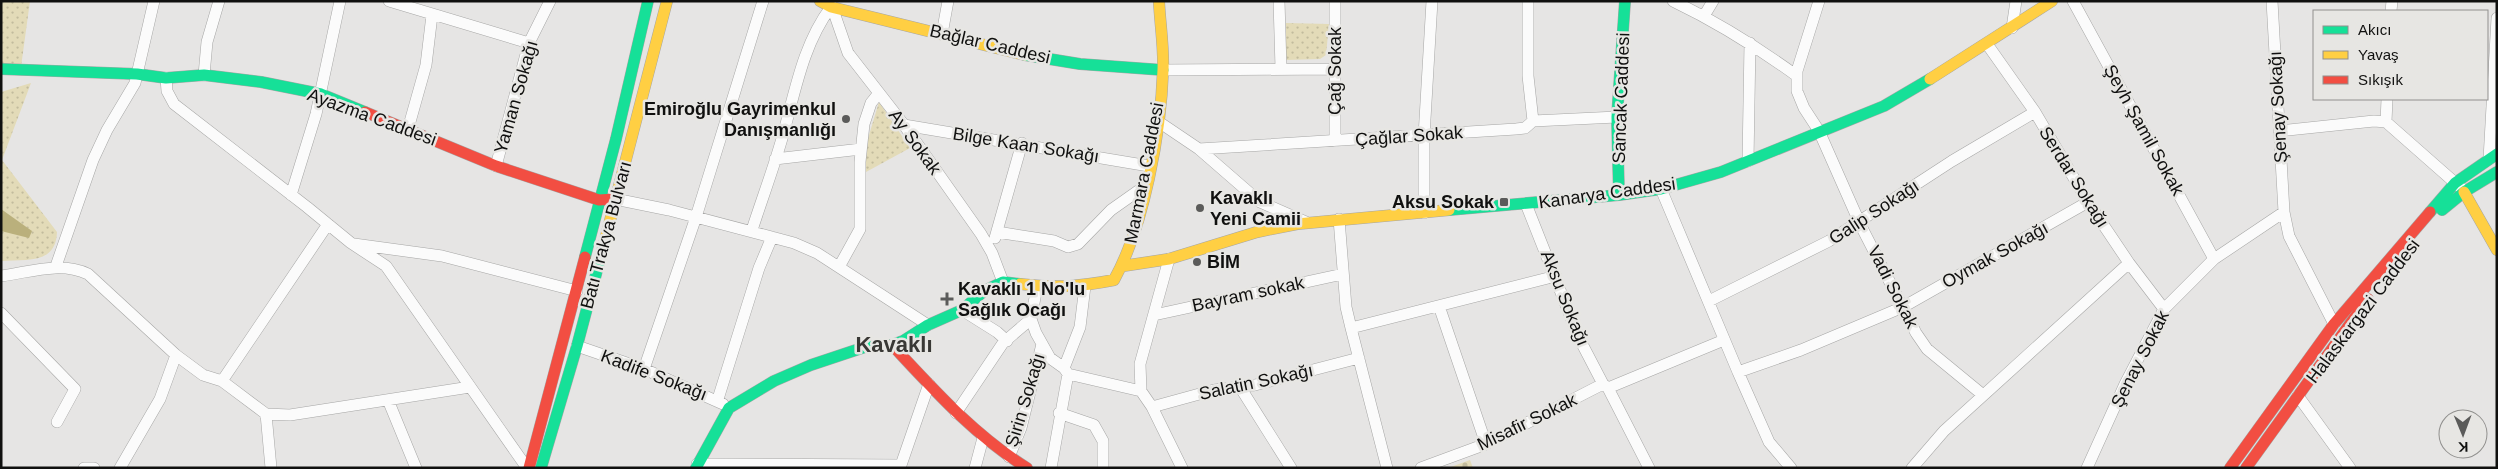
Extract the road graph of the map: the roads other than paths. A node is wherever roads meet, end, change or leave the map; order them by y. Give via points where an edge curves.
1 (154, 1) edge
2 (219, 1) edge
3 (340, 1) edge
4 (550, 1) edge
5 (648, 1) edge
6 (666, 1) edge
7 (763, 1) edge
8 (820, 1) edge
9 (948, 1) edge
10 (1159, 1) edge
11 (1279, 1) edge
12 (1335, 1) edge
13 (1432, 1) edge
14 (1528, 1) edge
15 (1625, 1) edge
16 (1672, 1) edge
17 (1714, 1) edge
18 (1819, 1) edge
19 (2016, 1) edge
20 (2052, 1) edge
21 (2073, 1) edge
22 (2272, 1) edge
23 (391, 2) edge
24 (831, 4) edge
25 (432, 15) junction
26 (1704, 16) junction
27 (2497, 18) edge
28 (2012, 28) junction
29 (942, 34) junction
30 (529, 42) junction
31 (1750, 43) junction
32 (1987, 44) junction
33 (1281, 68) junction
34 (1, 69) edge
35 (1335, 69) junction
36 (1163, 70) junction
37 (137, 74) junction
38 (204, 75) junction
39 (1797, 76) junction
40 (166, 78) junction
41 (879, 93) junction
42 (321, 94) junction
43 (2387, 100) edge
44 (2034, 112) junction
45 (1617, 117) junction
46 (1156, 120) junction
47 (1533, 121) junction
48 (2386, 122) junction
49 (904, 125) junction
50 (408, 129) junction
51 (1818, 131) junction
52 (2279, 131) junction
53 (1424, 136) junction
54 (1335, 141) junction
55 (1022, 143) junction
56 (861, 149) junction
57 (1199, 150) junction
58 (2493, 157) edge
59 (775, 159) junction
60 (1748, 161) junction
61 (496, 166) junction
62 (1149, 166) junction
63 (2497, 172) edge
64 (2455, 184) junction
65 (1145, 186) junction
66 (1661, 189) junction
67 (2464, 192) junction
68 (291, 195) junction
69 (1619, 195) junction
70 (615, 199) junction
71 (599, 200) junction
72 (1260, 202) junction
73 (2088, 202) junction
74 (1526, 204) junction
75 (2284, 212) junction
76 (1424, 213) junction
77 (696, 217) junction
78 (1340, 220) junction
79 (1306, 222) junction
80 (1860, 223) junction
81 (328, 224) junction
82 (1275, 228) junction
83 (752, 230) junction
84 (997, 232) junction
85 (772, 237) junction
86 (351, 243) junction
87 (2497, 250) edge
88 (992, 252) junction
89 (1169, 259) junction
90 (2214, 259) junction
91 (2128, 263) junction
92 (56, 266) junction
93 (1123, 266) junction
94 (839, 267) junction
95 (1343, 274) junction
96 (1, 276) edge
97 (1556, 276) junction
98 (1003, 282) junction
99 (1085, 286) junction
100 (1037, 287) junction
101 (577, 291) junction
102 (1709, 301) junction
103 (1439, 306) junction
104 (1902, 307) junction
105 (2164, 309) junction
106 (962, 310) junction
107 (1, 313) edge
108 (1154, 315) junction
109 (1031, 319) junction
110 (2334, 324) junction
111 (928, 325) junction
112 (1351, 328) junction
113 (1724, 340) junction
114 (1007, 341) junction
115 (1042, 344) junction
116 (892, 345) junction
117 (577, 346) junction
118 (176, 355) junction
119 (1359, 358) junction
120 (644, 369) junction
121 (1066, 371) junction
122 (1738, 372) junction
123 (222, 381) junction
124 (929, 384) junction
125 (1605, 386) junction
126 (470, 387) junction
127 (1240, 387) junction
128 (1141, 391) junction
129 (1983, 395) junction
130 (2298, 396) junction
131 (388, 400) junction
132 (718, 400) junction
133 (1152, 407) junction
134 (729, 408) junction
135 (956, 413) junction
136 (1059, 413) junction
137 (266, 414) junction
138 (57, 422) dead end
139 (983, 438) junction
140 (1486, 444) junction
141 (1008, 457) junction
142 (697, 466) edge
143 (900, 467) edge
144 (84, 468) edge
145 (94, 468) edge
146 (120, 468) edge
147 (271, 468) edge
148 (416, 468) edge
149 (528, 468) edge
150 (541, 468) edge
151 (976, 468) edge
152 (1027, 468) edge
153 (1051, 468) edge
154 (1103, 468) edge
155 (1182, 468) edge
156 (1291, 468) edge
157 (1387, 468) edge
158 (1421, 468) edge
159 (1649, 468) edge
160 (1791, 468) edge
161 (1912, 468) edge
162 (2087, 468) edge
163 (2230, 468) edge
164 (2246, 468) edge
165 (2350, 468) edge

1 - 37 street
2 - 38 street via 207,42
3 - 42 street
4 - 30 street, Yaman Sokağı
5 - 71 main road, Batı Trakya Bulvarı
6 - 70 main road, Batı Trakya Bulvarı
7 - 77 street
8 - 24 main road, Bağlar Caddesi
9 - 29 street
10 - 36 main road, Marmara Caddesi
11 - 33 street
12 - 35 street, Çağ Sokak
13 - 53 street
14 - 47 street via 1528,76
15 - 45 main road, Sancak Caddesi
16 - 26 street
17 - 26 street
18 - 39 street
19 - 28 street
20 - 28 main road, Kanarya Caddesi
21 - 90 street, Şeyh Şamil Sokak
22 - 52 street, Şenay Sokağı
23 - 25 street
24 - 29 main road, Bağlar Caddesi
24 - 41 street, Ay Sokak via 848,52
24 - 59 street via 810,39
25 - 30 street
25 - 50 street via 426,65
26 - 31 street
27 - 58 street
28 - 32 main road, Kanarya Caddesi
29 - 36 main road, Bağlar Caddesi via 1098,68
30 - 61 street, Yaman Sokağı
31 - 39 street
31 - 60 street
32 - 44 street, Serdar Sokağı
32 - 51 main road, Kanarya Caddesi via 1884,106
33 - 35 street
33 - 36 street
34 - 37 main road, Ayazma Caddesi
35 - 54 street, Çağ Sokak
36 - 46 main road, Marmara Caddesi
37 - 40 main road, Ayazma Caddesi
37 - 92 street via 93,160
38 - 40 main road, Ayazma Caddesi
38 - 42 main road, Ayazma Caddesi
39 - 51 street, Vadi Sokak via 1797,91
40 - 68 street via 167,91 174,104
41 - 49 street, Ay Sokak
41 - 56 street via 866,116
42 - 50 main road, Ayazma Caddesi
42 - 68 street
43 - 48 street
44 - 73 street, Serdar Sokağı
44 - 80 street, Galip Sokağı via 1952,161
45 - 47 street, Çağlar Sokak
45 - 69 main road, Sancak Caddesi
46 - 57 street
46 - 62 main road, Marmara Caddesi
47 - 53 street, Çağlar Sokak via 1525,128
48 - 52 street
48 - 64 street
49 - 55 street, Bilge Kaan Sokağı
49 - 88 street, Ay Sokak
50 - 61 main road, Ayazma Caddesi
51 - 60 main road, Kanarya Caddesi
51 - 80 street, Vadi Sokak
52 - 75 street, Şenay Sokağı
53 - 54 street, Çağlar Sokak
53 - 76 street
54 - 57 street, Çağlar Sokak
55 - 62 street, Bilge Kaan Sokağı
55 - 84 street
56 - 59 street
56 - 94 street via 860,229
57 - 72 street
58 - 64 main road
59 - 83 street
60 - 66 main road, Kanarya Caddesi
61 - 71 main road, Ayazma Caddesi
62 - 65 main road, Marmara Caddesi
63 - 67 main road, Halaskargazi Caddesi
64 - 67 street
64 - 110 main road
65 - 84 street via 1111,210 1078,244 1068,247 1054,241
65 - 93 main road, Marmara Caddesi
66 - 69 main road, Kanarya Caddesi
66 - 102 street
67 - 87 main road
67 - 130 main road, Halaskargazi Caddesi via 2444,207 2363,304
68 - 81 street
69 - 74 main road, Kanarya Caddesi
70 - 71 main road, Ayazma Caddesi
70 - 77 street
70 - 117 main road, Batı Trakya Bulvarı
71 - 101 main road, Batı Trakya Bulvarı
72 - 79 street
72 - 82 street via 1275,217
73 - 91 street, Serdar Sokağı
73 - 104 street, Oymak Sokağı
74 - 76 main road, Kanarya Caddesi
74 - 97 street, Aksu Sokağı
75 - 90 street, Şenay Sokak
75 - 110 street, Şenay Sokağı via 2289,236
76 - 78 main road, Kanarya Caddesi
77 - 83 street
77 - 120 street
78 - 79 main road, Kanarya Caddesi
78 - 95 street
79 - 82 main road, Kanarya Caddesi
80 - 102 street, Galip Sokağı via 1802,257
80 - 104 street, Vadi Sokak
81 - 86 street
81 - 123 street
82 - 89 main road, Kanarya Caddesi
83 - 85 street
84 - 88 street
85 - 94 street via 817,253
85 - 132 street via 759,268
86 - 101 street via 442,256
86 - 126 street via 386,266
88 - 98 street, Ay Sokak
89 - 93 main road, Kanarya Caddesi
89 - 108 street
90 - 105 street, Şenay Sokak
91 - 105 street, Serdar Sokağı
91 - 129 street
92 - 96 street
92 - 118 street via 88,274
93 - 99 main road, Marmara Caddesi via 1114,280
94 - 111 street
95 - 108 street, Bayram sokak
95 - 112 street
97 - 103 street
97 - 125 street, Aksu Sokağı via 1579,338
98 - 100 main road, Marmara Caddesi
98 - 106 main road via 984,291
99 - 100 main road, Marmara Caddesi
99 - 121 street via 1080,327
100 - 109 street
101 - 149 main road, Batı Trakya Bulvarı
102 - 113 street
103 - 112 street
103 - 140 street
104 - 122 street, Oymak Sokağı via 1801,350
104 - 129 street, Vadi Sokak via 1927,349
105 - 162 street, Şenay Sokak
106 - 111 main road
106 - 114 street
107 - 138 street via 75,389
108 - 128 street via 1140,364
109 - 114 street
109 - 115 street
110 - 163 main road
111 - 116 main road
112 - 119 street
113 - 122 street
113 - 125 street, Misafir Sokak
114 - 135 street
115 - 121 street via 1050,358
115 - 141 street, Şirin Sokağı via 1021,428
116 - 124 main road
116 - 134 main road via 865,347 811,365
117 - 120 street, Kadife Sokağı
117 - 150 main road, Batı Trakya Bulvarı
118 - 123 street via 203,375
118 - 146 street via 160,399
119 - 127 street, Salatin Sokağı
119 - 157 street
120 - 132 street, Kadife Sokağı
121 - 128 street
121 - 136 street
122 - 160 street via 1769,442
123 - 137 street
124 - 135 main road
124 - 143 street
125 - 140 street, Misafir Sokak
125 - 159 street, Aksu Sokağı
126 - 131 street
126 - 149 street
127 - 133 street, Salatin Sokağı via 1214,390
127 - 156 street
128 - 133 street
129 - 161 street via 1944,431
130 - 164 main road, Halaskargazi Caddesi
130 - 165 street
131 - 137 street via 290,415
131 - 148 street
132 - 134 street, Kadife Sokağı
133 - 155 street
134 - 142 main road
135 - 139 main road
136 - 153 street
136 - 154 street via 1094,425 1103,440
137 - 147 street
139 - 141 main road
139 - 151 street
140 - 158 street, Misafir Sokak
141 - 152 main road
142 - 143 street
144 - 145 street

